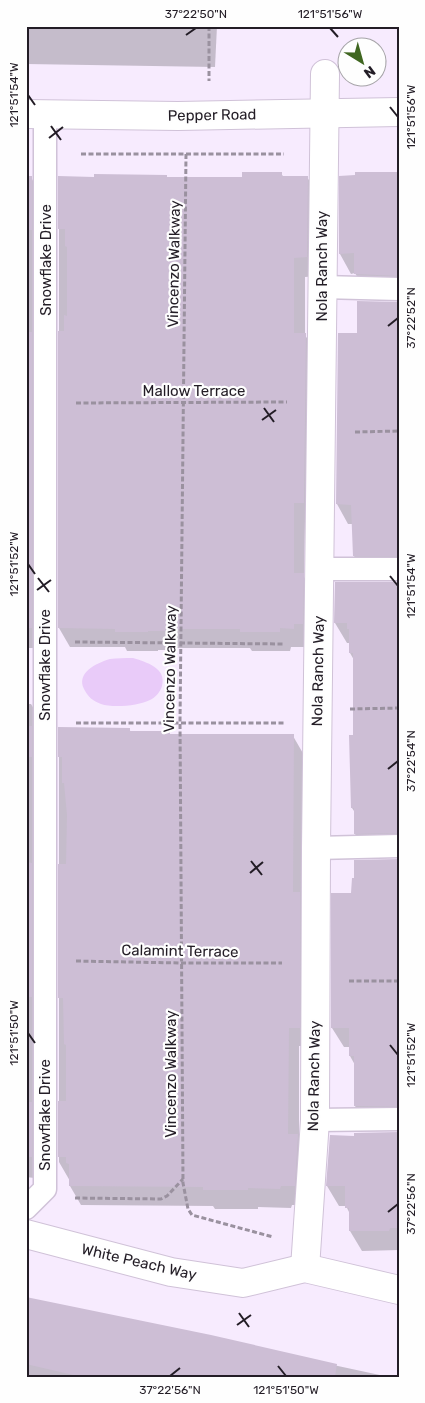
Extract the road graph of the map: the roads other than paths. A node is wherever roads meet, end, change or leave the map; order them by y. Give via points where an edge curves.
1 (325, 74) dead end
2 (399, 112) edge
3 (36, 114) edge
4 (323, 114) junction
5 (322, 287) junction
6 (399, 289) edge
7 (320, 569) junction
8 (399, 569) edge
9 (399, 846) edge
10 (316, 848) junction
11 (399, 1119) edge
12 (315, 1120) junction
13 (26, 1208) edge
14 (26, 1234) edge
15 (304, 1268) junction
16 (399, 1290) edge

1 - 4 street, Nola Ranch Way
2 - 4 street, Pepper Road
3 - 4 street, Pepper Road
3 - 13 lane, Snowflake Drive via 45,723 45,1189
4 - 5 street, Nola Ranch Way
5 - 6 lane
5 - 7 street, Nola Ranch Way
7 - 8 lane
7 - 10 street, Nola Ranch Way
9 - 10 lane
10 - 12 street, Nola Ranch Way
11 - 12 lane
12 - 15 street, Nola Ranch Way
14 - 15 street, White Peach Way via 170,1272 242,1282
15 - 16 street, White Peach Way

